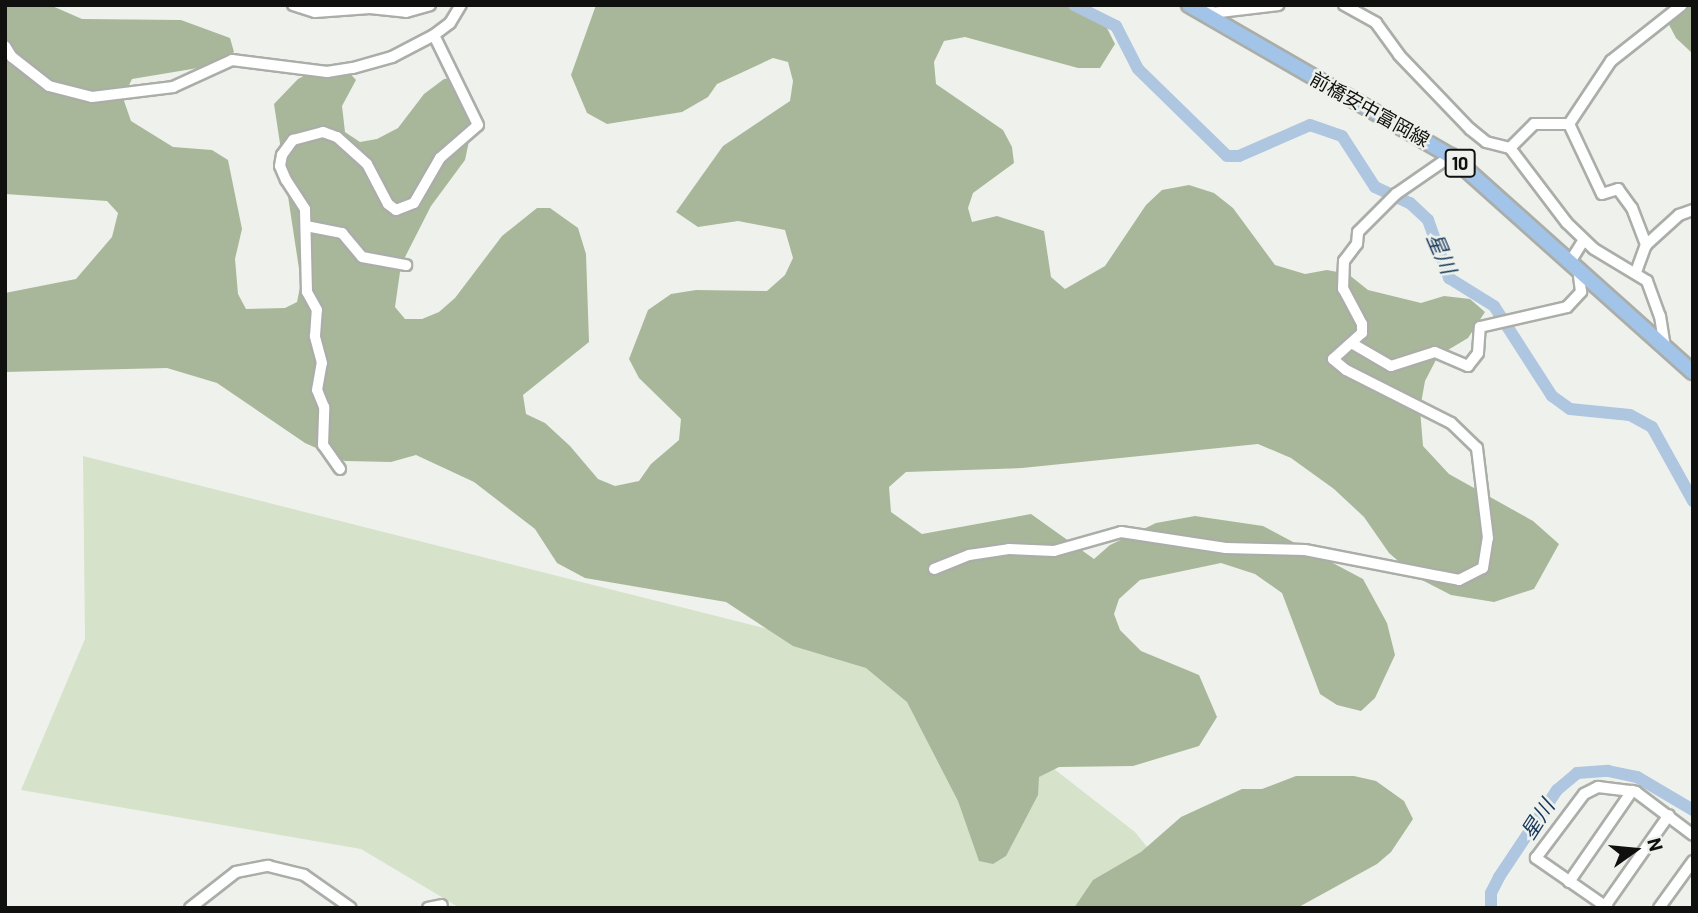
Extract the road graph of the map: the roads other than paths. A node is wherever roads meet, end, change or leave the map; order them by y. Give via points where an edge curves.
1 (293, 5) edge
2 (430, 5) edge
3 (461, 5) edge
4 (1189, 5) edge
5 (1278, 5) edge
6 (1344, 5) edge
7 (1682, 5) edge
8 (1206, 10) edge
9 (434, 35) junction
10 (5, 46) edge
11 (1569, 124) junction
12 (1510, 148) junction
13 (1451, 156) junction
14 (1693, 210) edge
15 (306, 226) junction
16 (1584, 240) junction
17 (1646, 245) junction
18 (407, 265) dead end
19 (1574, 266) junction
20 (1636, 272) junction
21 (1353, 344) junction
22 (1665, 348) junction
23 (1693, 372) edge
24 (340, 470) dead end
25 (934, 569) dead end
26 (1632, 791) junction
27 (1669, 815) junction
28 (1693, 835) edge
29 (1693, 861) edge
30 (1569, 882) junction
31 (442, 905) dead end
32 (1606, 907) edge
33 (190, 908) edge
34 (351, 908) edge
35 (428, 908) edge
36 (1659, 908) edge

1 - 2 street via 314,12 370,8 405,12
3 - 9 street via 450,23
4 - 8 main road, 前橋安中富岡線 / 10
5 - 8 street
6 - 12 street via 1376,23 1399,55 1470,129 1486,142
7 - 11 street via 1611,61
8 - 13 main road, 前橋安中富岡線 / 10
9 - 10 street via 392,58 353,68 327,72 232,60 173,87 92,97 50,86 12,57
9 - 15 street via 478,125 440,158 414,202 396,209 387,204 368,164 337,137 323,132 293,140 280,166 304,202
11 - 12 street via 1559,120 1534,124
11 - 17 street via 1602,194 1618,189 1632,208
12 - 16 street
13 - 19 main road, 前橋安中富岡線 / 10
13 - 21 street via 1365,221 1345,261 1343,289 1362,324 1362,333
14 - 17 street via 1679,215
15 - 18 street via 342,233 362,257
15 - 24 street via 307,292 317,310 315,337 322,363 317,390 324,407 323,445
16 - 19 street
16 - 20 street
17 - 20 street
19 - 21 street via 1581,292 1567,307 1480,327 1473,362 1462,367 1434,352 1391,366
19 - 22 main road, 前橋安中富岡線 / 10
20 - 22 street via 1647,281
21 - 25 street via 1335,355 1334,363 1427,408 1468,436 1477,448 1487,561 1469,579 1364,565 1306,551 1226,548 1121,533 1054,551 1009,549 969,555
22 - 23 main road, 前橋安中富岡線 / 10
26 - 27 street
26 - 30 street
26 - 30 street via 1598,787 1584,794 1536,858
27 - 28 street
27 - 32 street
29 - 36 street
30 - 32 street
31 - 35 street
33 - 34 street via 236,872 268,866 304,875

